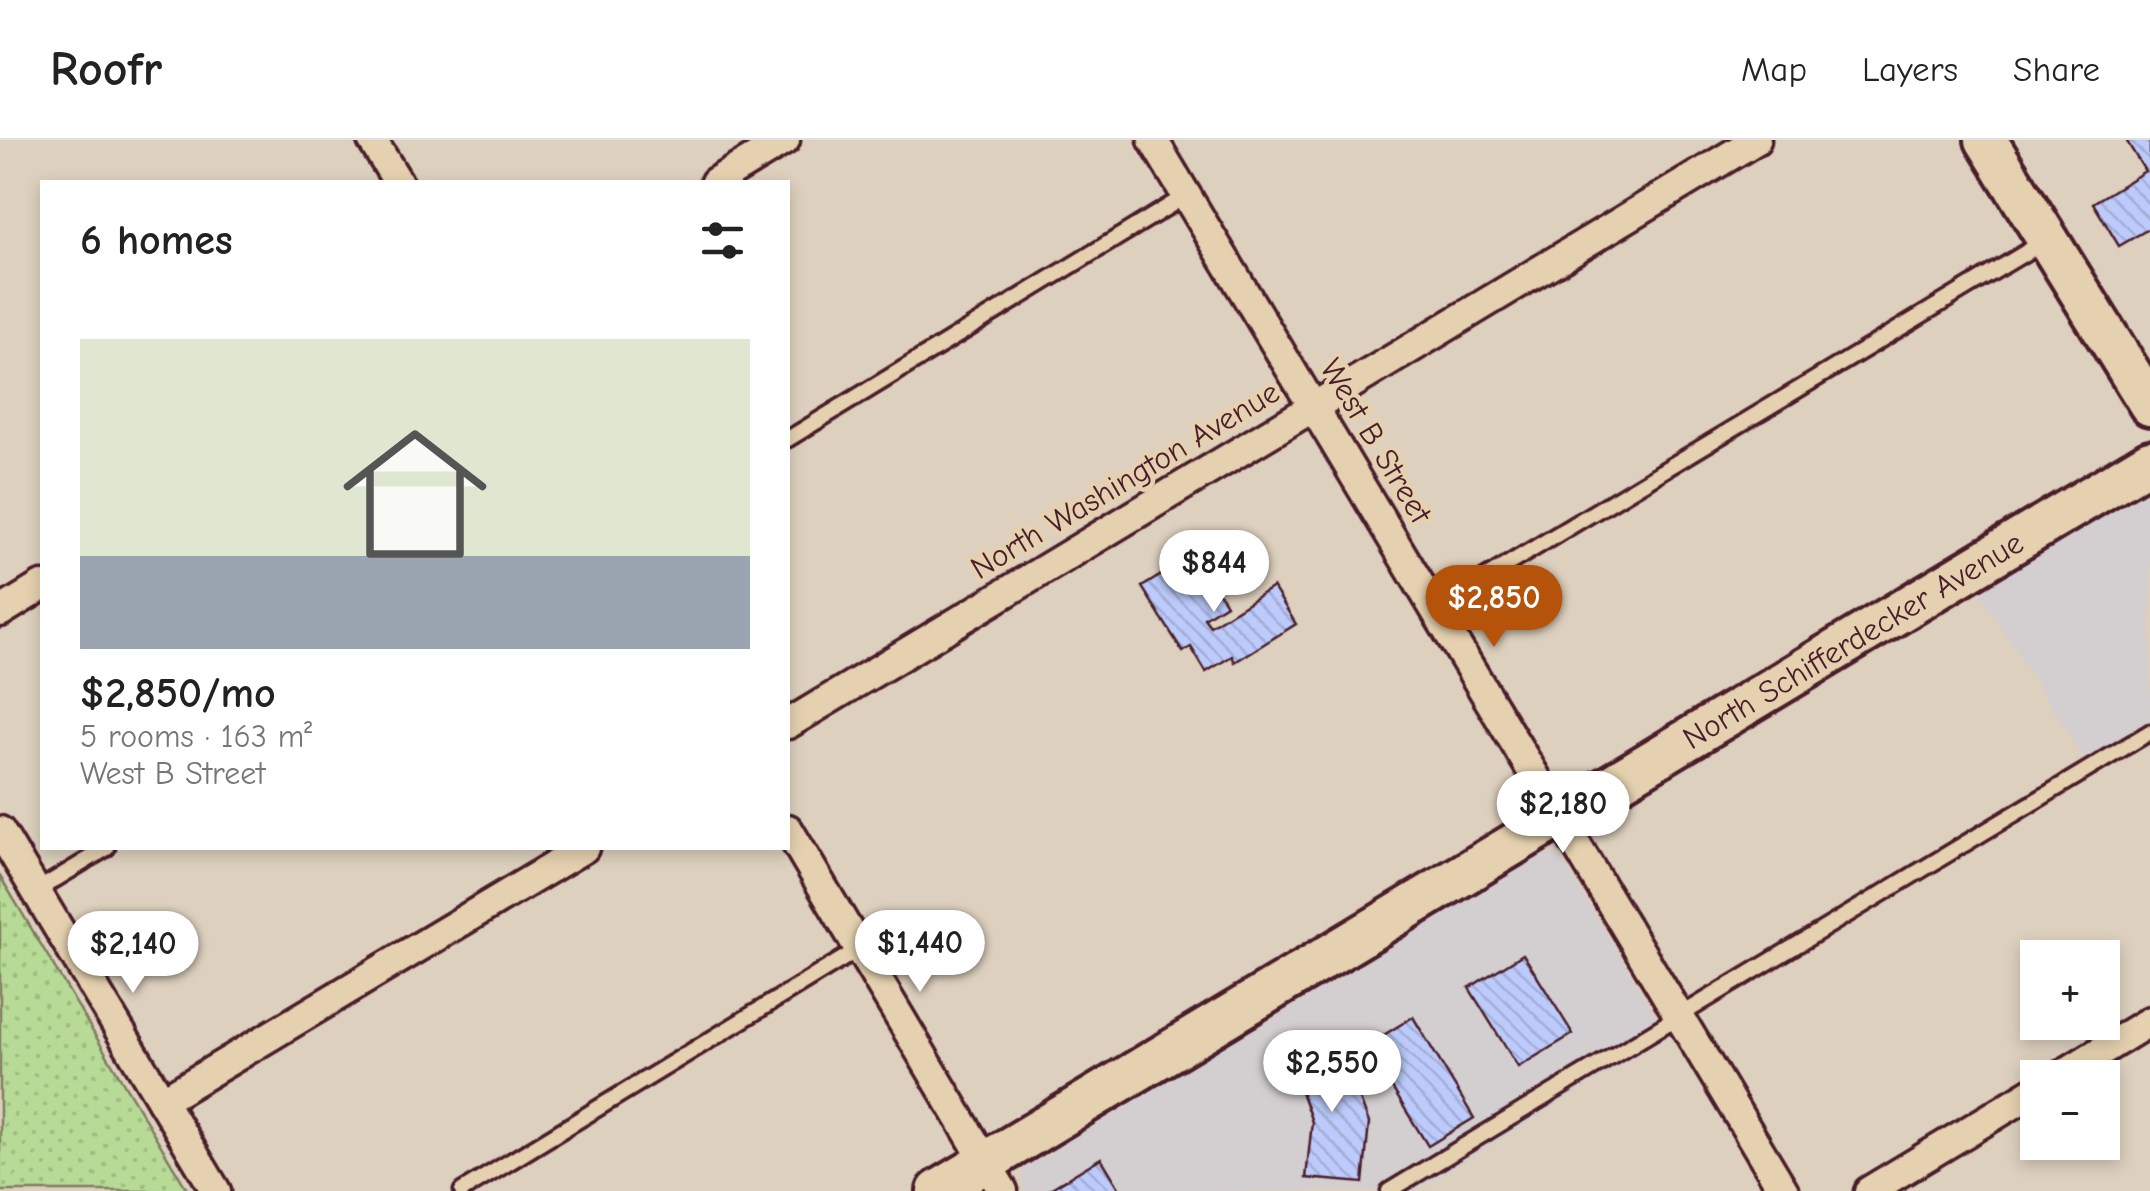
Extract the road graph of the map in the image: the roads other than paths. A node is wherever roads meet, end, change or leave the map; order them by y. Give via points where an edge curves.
1 (372, 140) edge
2 (786, 140) edge
3 (1154, 140) edge
4 (1756, 140) edge
5 (1986, 140) edge
6 (397, 180) edge
7 (718, 180) edge
8 (1187, 195) junction
9 (2047, 239) junction
10 (2150, 405) edge
11 (1314, 406) junction
12 (790, 437) edge
13 (2150, 461) edge
14 (40, 587) edge
15 (1435, 608) junction
16 (0, 612) edge
17 (790, 723) edge
18 (2150, 732) edge
19 (1561, 817) junction
20 (0, 831) edge
21 (790, 832) edge
22 (105, 850) edge
23 (581, 850) edge
24 (36, 890) junction
25 (859, 949) junction
26 (1680, 1016) junction
27 (2150, 1021) edge
28 (2086, 1060) edge
29 (2020, 1100) edge
30 (162, 1102) junction
31 (994, 1177) edge
32 (216, 1191) edge
33 (462, 1191) edge
34 (938, 1191) edge
35 (1389, 1191) edge
36 (1784, 1191) edge
37 (1869, 1191) edge

1 - 6 street
2 - 7 street
3 - 8 street, West B Street
4 - 11 street, North Washington Avenue
5 - 9 main road
8 - 11 street, West B Street
8 - 12 lane
9 - 10 main road
9 - 15 lane
11 - 15 street, West B Street
11 - 17 street, North Washington Avenue
13 - 19 main road, North Schifferdecker Avenue
14 - 16 street
15 - 19 street, West B Street
18 - 26 lane
19 - 26 street, West B Street
19 - 31 main road, North Schifferdecker Avenue
20 - 24 street
21 - 25 street
22 - 24 lane
23 - 30 street
24 - 30 street
25 - 31 street
25 - 33 lane
26 - 35 lane
26 - 36 street, West B Street
27 - 28 street
29 - 37 street
30 - 32 street
31 - 34 main road, North Schifferdecker Avenue

